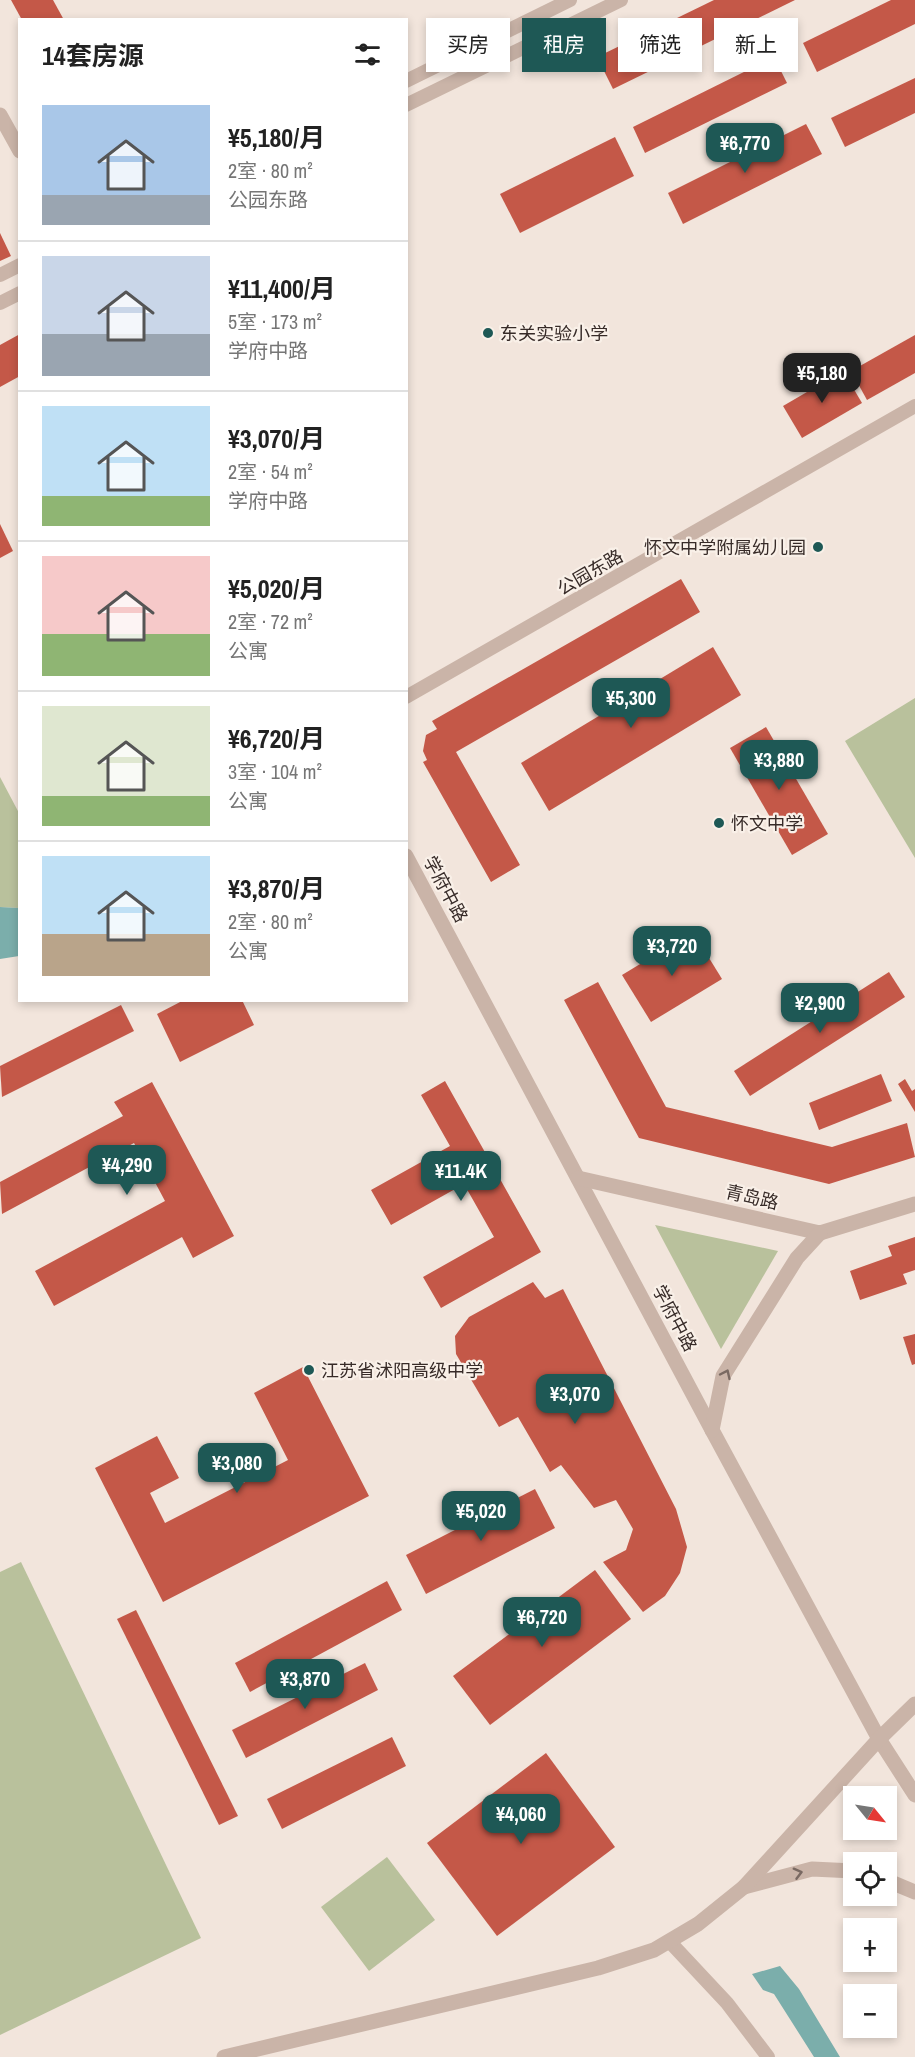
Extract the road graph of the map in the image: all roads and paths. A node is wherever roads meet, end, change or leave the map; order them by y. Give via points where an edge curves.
1 (570, 0) edge
2 (621, 0) edge
3 (408, 80) edge
4 (408, 104) edge
5 (0, 115) edge
6 (18, 147) edge
7 (18, 266) edge
8 (0, 274) edge
9 (18, 294) edge
10 (0, 303) edge
11 (915, 406) edge
12 (408, 696) edge
13 (408, 860) edge
14 (578, 1178) junction
15 (915, 1204) edge
16 (820, 1233) junction
17 (712, 1430) junction
18 (915, 1704) edge
19 (879, 1739) junction
20 (915, 1795) edge
21 (843, 1870) edge
22 (897, 1885) edge
23 (744, 1887) junction
24 (915, 1892) edge
25 (669, 1941) junction
26 (224, 2057) edge
27 (768, 2057) edge

1 - 3 street
2 - 4 street
5 - 6 street
7 - 8 street
9 - 10 street
11 - 12 street, 公园东路
13 - 14 street, 学府中路
14 - 16 street, 青岛路
14 - 17 street, 学府中路
15 - 16 street, 青岛路
17 -> 16 street via 723,1376 797,1258
17 - 19 street, 学府中路
18 - 19 street
19 - 20 street, 学府中路
19 - 23 street
23 -> 21 street via 813,1869
22 - 24 street
23 - 25 street via 698,1924
25 - 26 street via 654,1950 598,1968
25 - 27 street via 728,2003

